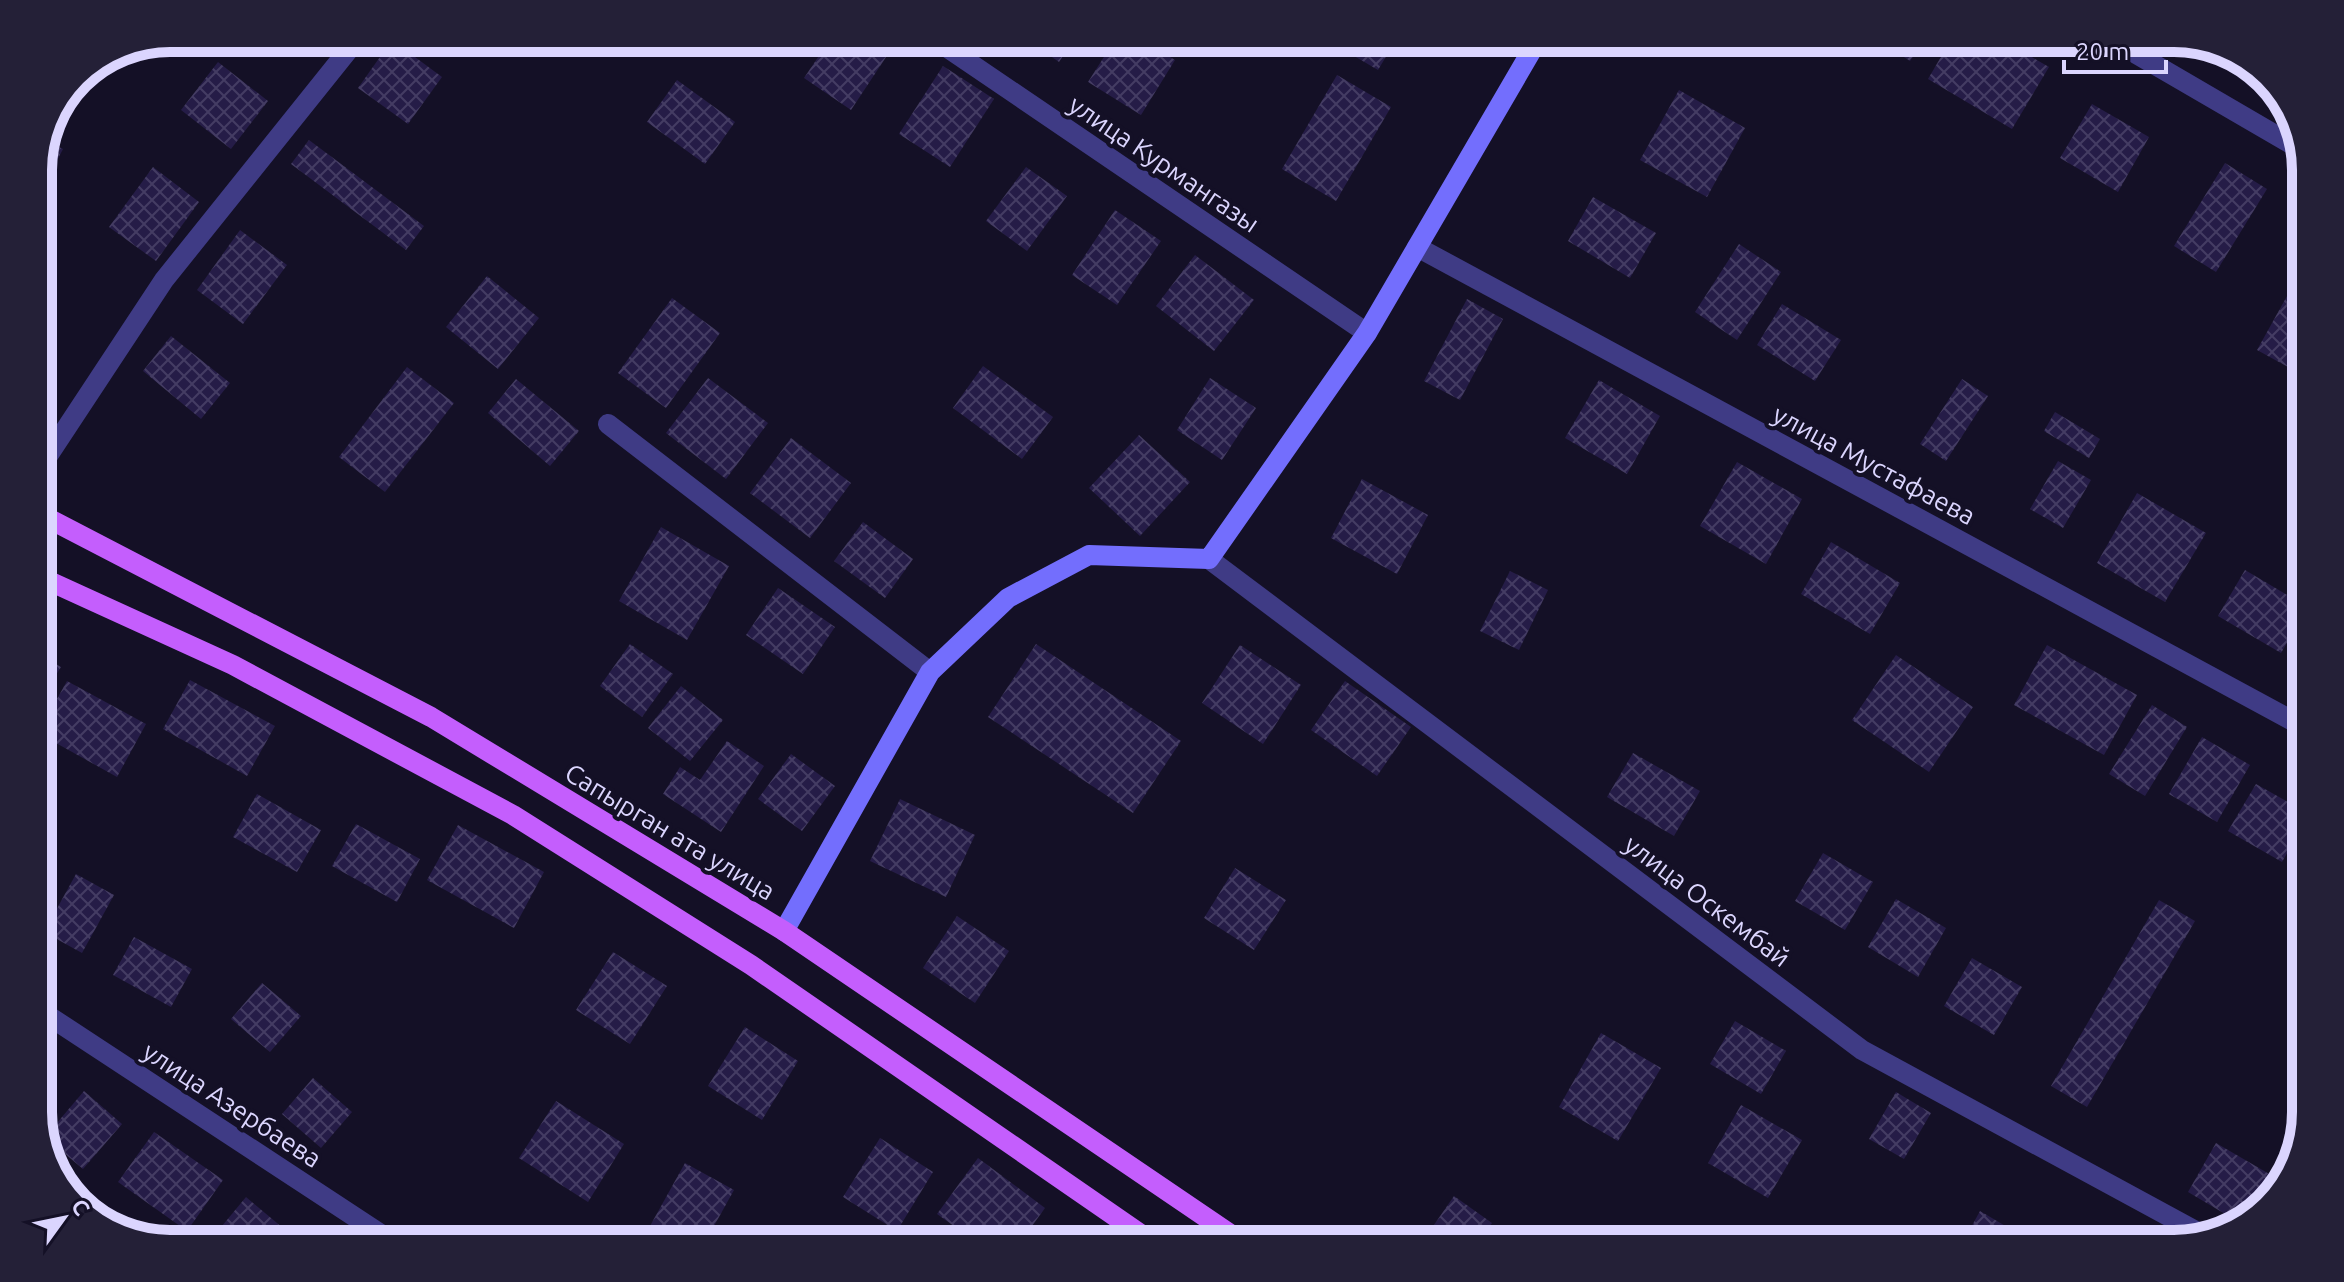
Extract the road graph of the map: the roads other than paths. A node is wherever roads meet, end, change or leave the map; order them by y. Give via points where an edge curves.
1 (347, 52) edge
2 (954, 52) edge
3 (1531, 52) edge
4 (2133, 52) edge
5 (2289, 143) edge
6 (1417, 247) junction
7 (1367, 333) junction
8 (608, 424) dead end
9 (52, 450) edge
10 (52, 520) edge
11 (1209, 559) junction
12 (52, 582) edge
13 (930, 672) junction
14 (2292, 720) edge
15 (784, 931) junction
16 (52, 1018) edge
17 (2192, 1229) edge
18 (375, 1230) edge
19 (1135, 1230) edge
20 (1224, 1230) edge

1 - 9 street via 164,280
2 - 7 street, улица Курмангазы
3 - 6 street
4 - 5 street
6 - 7 street
6 - 14 street, улица Мустафаева
7 - 11 street
8 - 13 street
10 - 15 main road, Сапырган ата улица via 431,717
11 - 13 street via 1089,555 1008,598
11 - 17 street, улица Оскембай via 1862,1050
12 - 19 main road via 233,665 513,815 751,965
13 - 15 street
15 - 20 main road, Сапырган ата улица
16 - 18 street, улица Азербаева

